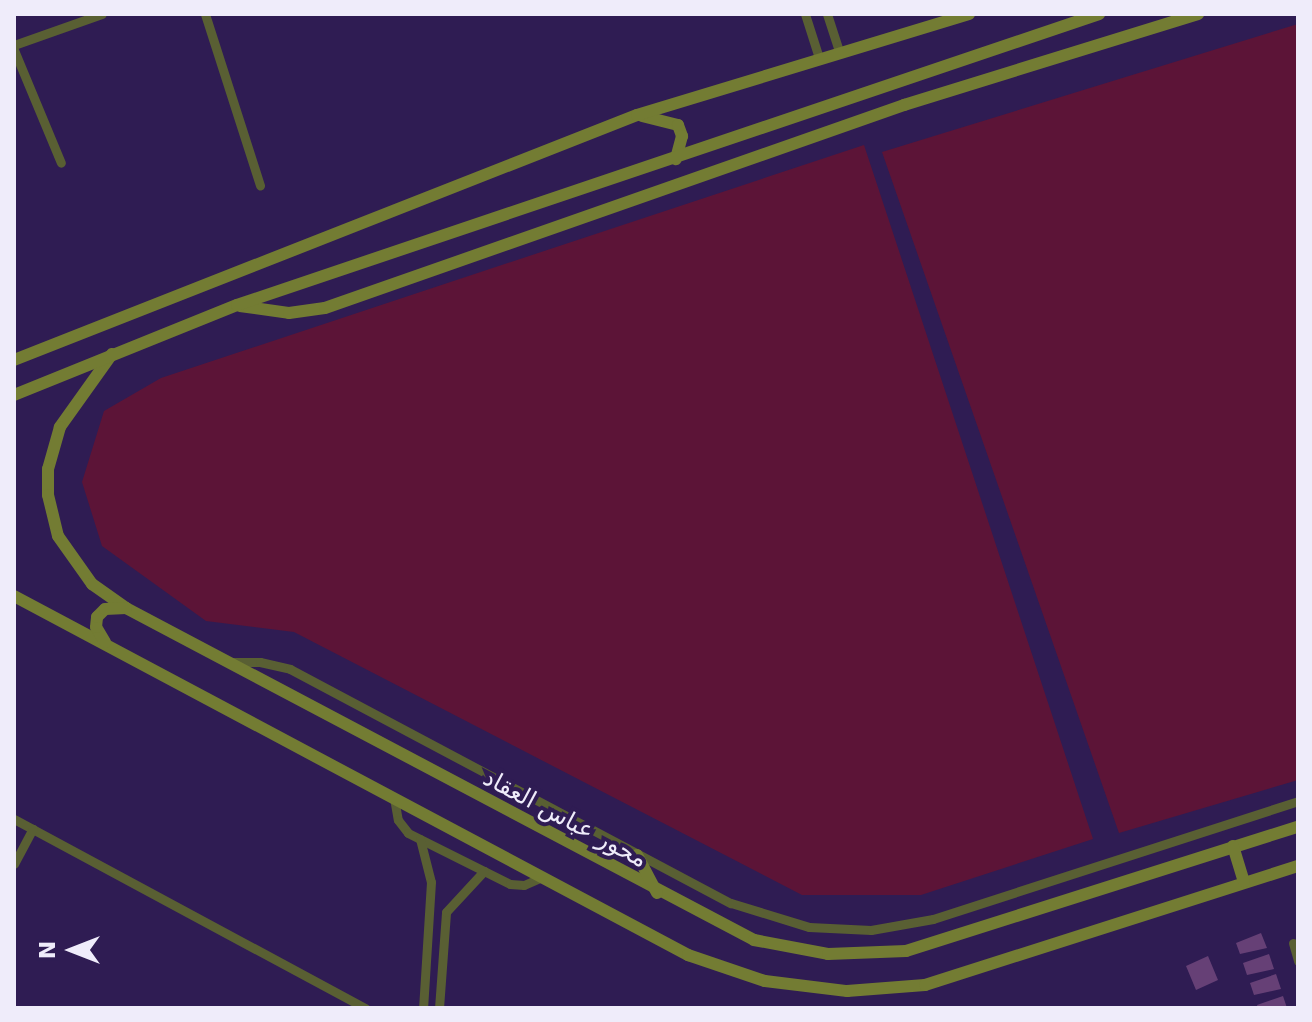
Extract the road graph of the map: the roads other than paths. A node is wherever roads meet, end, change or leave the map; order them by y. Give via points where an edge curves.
1 (102, 14) edge
2 (205, 14) edge
3 (805, 14) edge
4 (827, 14) edge
5 (969, 14) edge
6 (1099, 14) edge
7 (1198, 14) edge
8 (14, 47) edge
9 (839, 52) junction
10 (819, 58) junction
11 (897, 80) junction
12 (904, 105) junction
13 (637, 115) junction
14 (676, 159) junction
15 (61, 163) dead end
16 (260, 185) dead end
17 (237, 305) junction
18 (112, 354) junction
19 (14, 360) edge
20 (14, 395) edge
21 (14, 596) edge
22 (126, 608) junction
23 (109, 647) junction
24 (227, 663) junction
25 (394, 798) junction
26 (1298, 801) edge
27 (14, 819) edge
28 (1298, 827) edge
29 (33, 829) junction
30 (420, 839) junction
31 (1233, 846) junction
32 (637, 855) junction
33 (14, 864) edge
34 (1298, 866) edge
35 (484, 871) junction
36 (542, 877) junction
37 (1244, 881) junction
38 (657, 893) junction
39 (427, 939) junction
40 (442, 939) junction
41 (1293, 943) dead end
42 (1298, 961) edge
43 (425, 969) junction
44 (441, 969) junction
45 (424, 995) junction
46 (439, 996) junction
47 (365, 1008) edge
48 (423, 1008) edge
49 (439, 1008) edge

1 - 8 street
2 - 16 street
3 - 10 street
4 - 9 street
5 - 9 main road
6 - 11 main road
7 - 12 main road
8 - 15 street
9 - 10 main road
10 - 13 main road
11 - 12 main road
11 - 14 main road
12 - 17 main road via 325,308 289,313
13 - 14 main road via 678,125 682,136
13 - 19 main road
14 - 17 main road
17 - 18 main road
18 - 20 main road
18 - 22 main road, محور عباس العقاد via 60,427 48,469 48,495 69,557 92,584
21 - 23 main road
22 - 23 main road via 105,609 97,617 96,627
22 - 24 main road, محور عباس العقاد
23 - 25 main road
24 - 32 street via 260,662 290,669
24 - 38 main road, محور عباس العقاد
25 - 30 street via 402,827
25 - 36 main road
26 - 32 street via 933,919 871,930 769,918
27 - 29 street
28 - 31 main road, محور عباس العقاد
29 - 33 street
29 - 47 street
30 - 35 street
30 - 39 street via 430,873
31 - 37 main road
31 - 38 main road, محور عباس العقاد via 974,933 866,955 790,950 754,940
32 - 38 main road
34 - 37 main road
35 - 36 street via 514,885
35 - 40 street via 449,905
36 - 37 main road via 726,970 804,988 847,991 887,990 965,976
39 - 40 street
39 - 43 street
40 - 44 street
41 - 42 street
43 - 44 street
43 - 45 street
44 - 46 street
45 - 46 street
45 - 48 street
46 - 49 street

